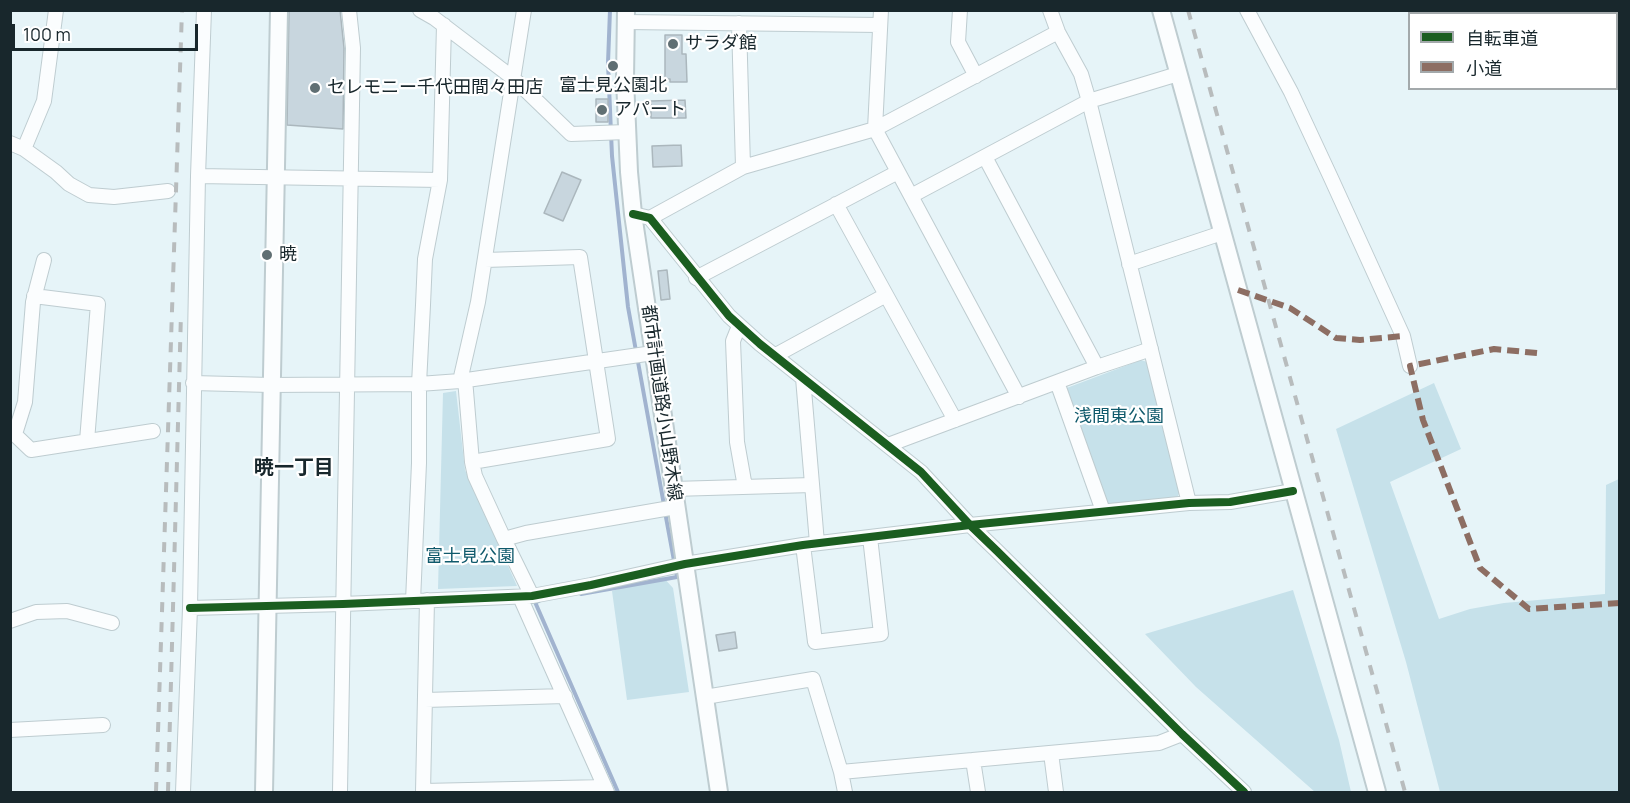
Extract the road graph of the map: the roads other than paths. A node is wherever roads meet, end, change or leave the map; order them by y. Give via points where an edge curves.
1 (56, 10) edge
2 (204, 10) edge
3 (279, 10) edge
4 (349, 10) edge
5 (420, 10) edge
6 (525, 10) edge
7 (881, 10) edge
8 (960, 10) edge
9 (1050, 10) edge
10 (1161, 10) edge
11 (1246, 10) edge
12 (626, 16) edge
13 (739, 23) junction
14 (444, 25) junction
15 (880, 25) junction
16 (1058, 32) junction
17 (1178, 74) junction
18 (976, 76) junction
19 (513, 78) junction
20 (1089, 101) junction
21 (874, 129) junction
22 (627, 132) junction
23 (10, 143) edge
24 (24, 149) junction
25 (985, 157) junction
26 (743, 167) junction
27 (898, 172) junction
28 (198, 176) junction
29 (276, 177) junction
30 (350, 178) junction
31 (440, 180) junction
32 (168, 191) dead end
33 (911, 196) junction
34 (836, 204) junction
35 (633, 214) junction
36 (650, 218) junction
37 (1222, 233) junction
38 (44, 260) dead end
39 (485, 260) junction
40 (1129, 264) junction
41 (696, 278) junction
42 (886, 295) junction
43 (34, 296) junction
44 (740, 326) junction
45 (1151, 349) junction
46 (653, 353) junction
47 (776, 355) junction
48 (596, 361) junction
49 (1410, 366) dead end
50 (1097, 367) junction
51 (803, 378) junction
52 (463, 380) junction
53 (1057, 382) junction
54 (193, 383) junction
55 (347, 384) junction
56 (419, 384) junction
57 (270, 385) junction
58 (1018, 397) junction
59 (955, 420) junction
60 (153, 431) dead end
61 (13, 432) edge
62 (87, 441) junction
63 (888, 445) junction
64 (472, 462) junction
65 (812, 485) junction
66 (745, 487) junction
67 (673, 489) junction
68 (1293, 491) junction
69 (1189, 503) junction
70 (676, 507) junction
71 (1103, 511) junction
72 (970, 525) junction
73 (870, 537) junction
74 (504, 539) junction
75 (817, 543) junction
76 (803, 545) junction
77 (685, 564) junction
78 (526, 596) junction
79 (427, 600) junction
80 (413, 601) junction
81 (343, 603) junction
82 (267, 606) junction
83 (190, 608) junction
84 (10, 621) edge
85 (112, 623) dead end
86 (566, 696) junction
87 (705, 697) junction
88 (425, 700) junction
89 (103, 725) dead end
90 (10, 730) edge
91 (1182, 734) junction
92 (1052, 753) junction
93 (974, 760) junction
94 (841, 772) junction
95 (606, 790) edge
96 (183, 792) edge
97 (264, 792) edge
98 (340, 792) edge
99 (423, 792) edge
100 (719, 792) edge
101 (845, 792) edge
102 (978, 792) edge
103 (1056, 792) edge
104 (1244, 792) edge
105 (1377, 792) edge

1 - 24 street via 44,101
2 - 28 street
3 - 29 street
4 - 30 street via 353,48
5 - 14 street
6 - 19 street
7 - 15 street
8 - 18 street via 958,42
9 - 16 street
10 - 17 street
11 - 49 street via 1291,92 1331,178 1403,336
12 - 13 street
12 - 22 street, 都市計画道路小山野木線
13 - 15 street
13 - 26 street
14 - 19 street
14 - 31 street
15 - 21 street
16 - 18 street
16 - 20 street via 1081,74
17 - 20 street
17 - 37 street
18 - 21 street
19 - 22 street via 571,134
19 - 39 street
20 - 25 street
20 - 40 street
21 - 26 street
21 - 27 street
22 - 35 street, 都市計画道路小山野木線
23 - 24 street
24 - 32 street via 89,195 114,197
25 - 33 street
25 - 50 street
26 - 36 street
27 - 33 street
27 - 34 street
28 - 29 street
28 - 54 street
29 - 30 street
29 - 57 street
30 - 31 street
30 - 55 street
31 - 56 street via 426,259
33 - 58 street
34 - 41 street
34 - 42 street
35 - 36 street
35 - 46 street, 都市計画道路小山野木線
36 - 41 street
37 - 40 street
37 - 68 street
38 - 43 street
39 - 48 street via 580,257
39 - 52 street
40 - 45 street
41 - 44 street
42 - 47 street
42 - 59 street
43 - 61 street via 25,402
43 - 62 street via 98,304
44 - 47 street
44 - 66 street via 733,341 734,375 737,441
45 - 50 street
45 - 69 street
46 - 48 street
46 - 67 street, 都市計画道路小山野木線
47 - 51 street
48 - 52 street
48 - 64 street via 608,438
50 - 53 street
51 - 63 street
51 - 65 street
52 - 56 street
52 - 64 street
53 - 58 street
53 - 71 street
54 - 57 street
54 - 83 street
55 - 56 street
55 - 57 street
55 - 81 street
56 - 80 street
57 - 82 street
58 - 59 street
59 - 63 street
60 - 62 street
61 - 62 street via 31,450
63 - 72 street via 921,472
64 - 74 street
65 - 66 street
65 - 75 street
66 - 67 street
67 - 70 street, 都市計画道路小山野木線
68 - 69 street via 1230,502
68 - 105 street
69 - 71 street
70 - 74 street
70 - 77 street, 都市計画道路小山野木線
71 - 72 street
72 - 73 street
72 - 91 street
73 - 75 street
73 - 76 street via 881,634 815,642
74 - 78 street
75 - 76 street
76 - 77 street
77 - 78 street
77 - 87 street, 都市計画道路小山野木線
78 - 79 street
78 - 86 street
79 - 80 street
79 - 88 street
80 - 81 street
81 - 82 street
81 - 98 street
82 - 83 street
82 - 97 street
83 - 96 street
84 - 85 street via 36,612 67,611
86 - 88 street
86 - 95 street
87 - 94 street via 813,679
87 - 100 street, 都市計画道路小山野木線
88 - 99 street
89 - 90 street
91 - 92 street via 1159,742
91 - 104 street
92 - 93 street
92 - 103 street
93 - 94 street
93 - 102 street
94 - 101 street
95 - 99 street

